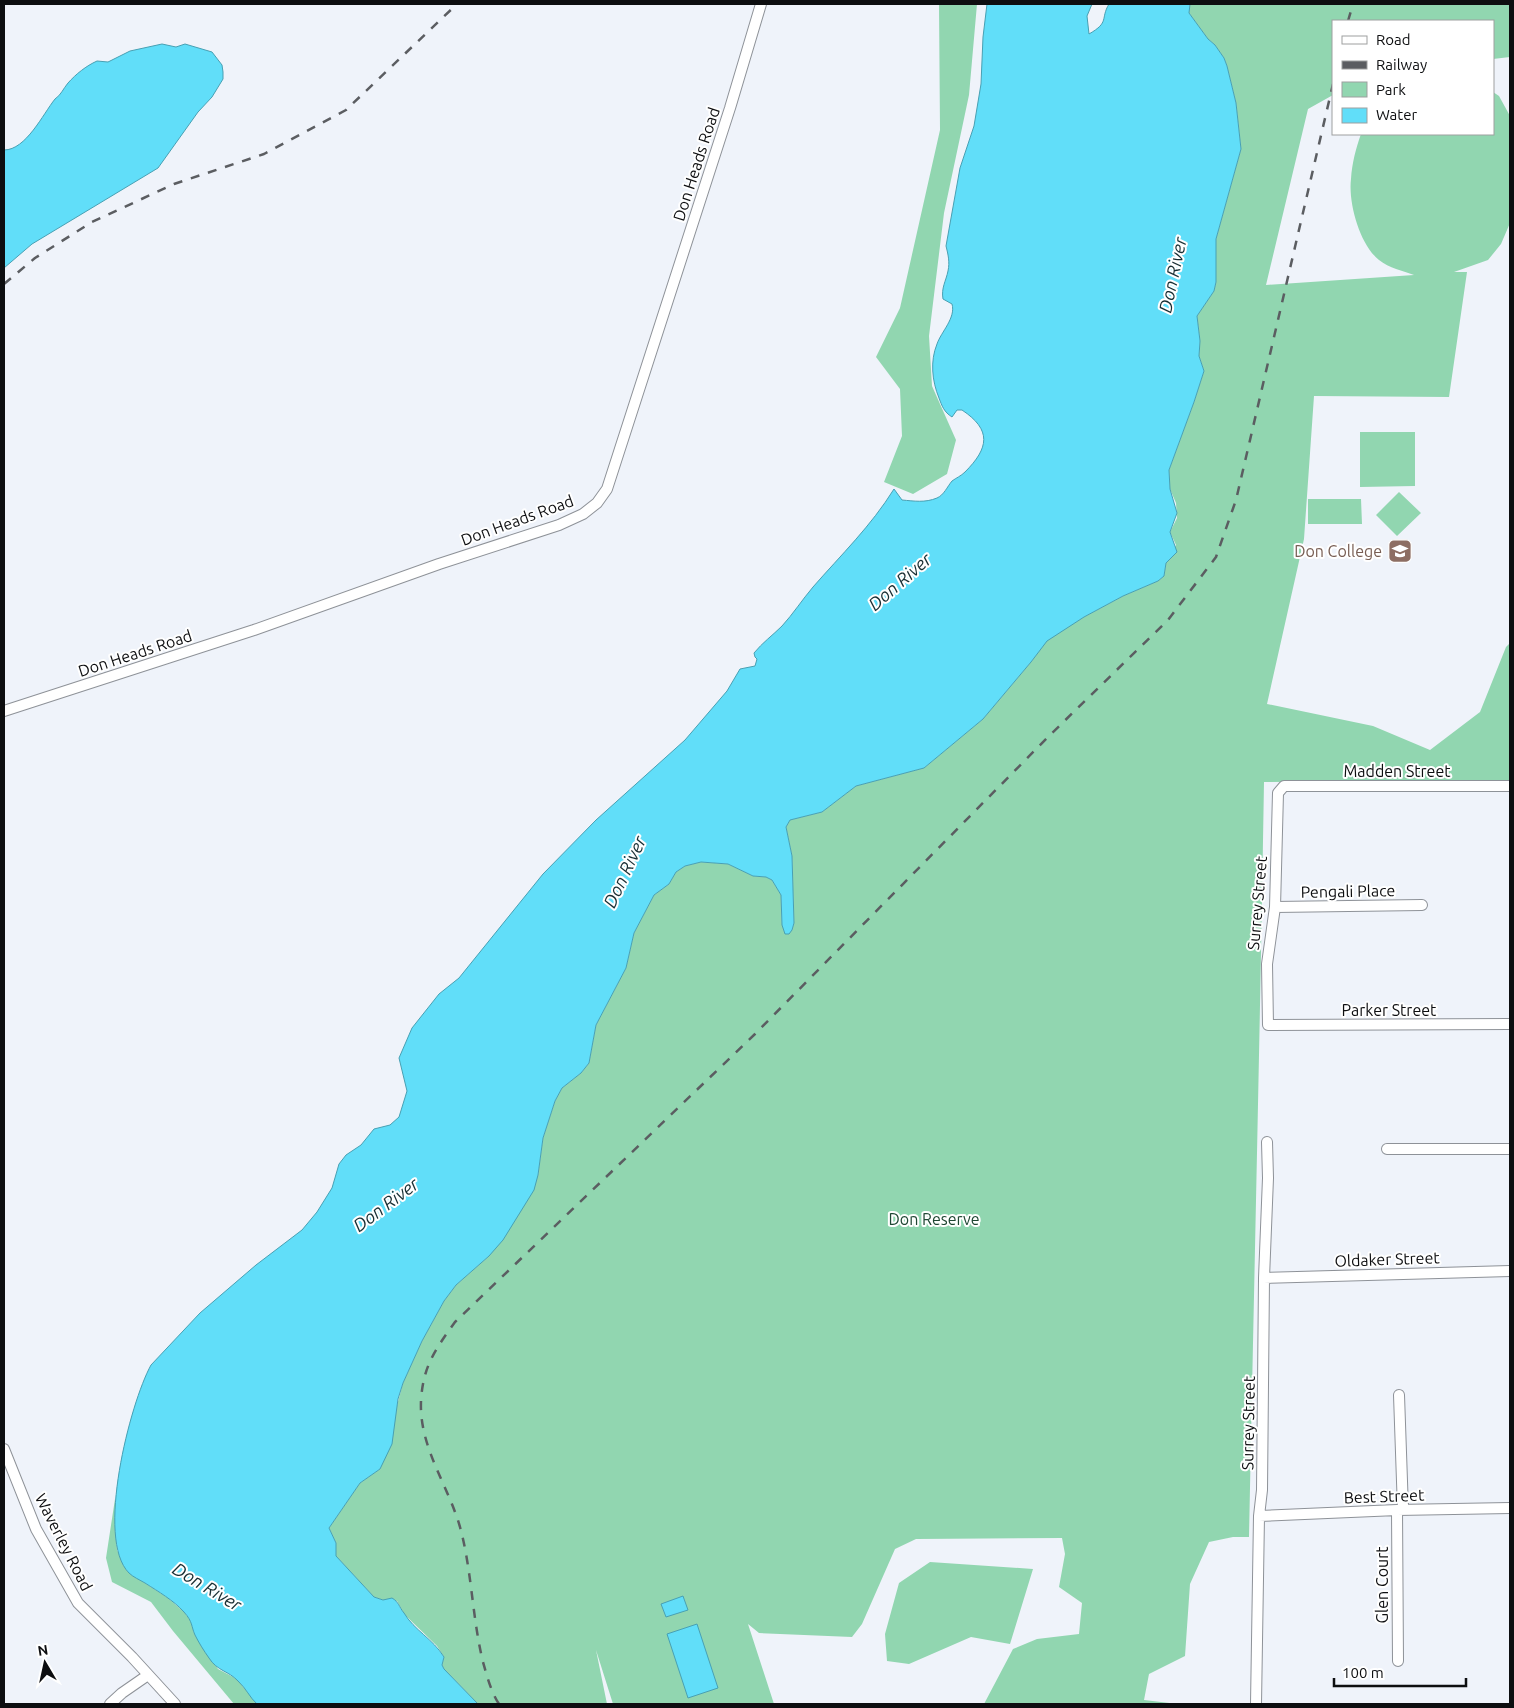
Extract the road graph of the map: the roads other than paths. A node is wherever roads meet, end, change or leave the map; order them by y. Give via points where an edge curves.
1 (761, 4) edge
2 (4, 711) edge
3 (1284, 786) joint
4 (1510, 786) edge
5 (1422, 905) dead end
6 (1275, 907) junction
7 (1510, 1024) edge
8 (1268, 1025) joint
9 (1267, 1142) dead end
10 (1387, 1149) dead end
11 (1510, 1149) edge
12 (1510, 1271) edge
13 (1264, 1278) junction
14 (1399, 1394) dead end
15 (4, 1449) edge
16 (1510, 1508) edge
17 (1400, 1510) junction
18 (1259, 1516) junction
19 (1398, 1661) dead end
20 (148, 1676) junction
21 (110, 1704) edge
22 (175, 1704) edge
23 (1256, 1704) edge

1 - 2 street, Don Heads Road via 607,489 597,503 583,514 559,525 254,630
3 - 4 street, Madden Street
3 - 6 street, Surrey Street via 1278,793
5 - 6 street, Pengali Place
6 - 8 street, Surrey Street via 1267,964
7 - 8 street, Parker Street
9 - 13 street, Surrey Street
10 - 11 street
12 - 13 street, Oldaker Street
13 - 18 street, Surrey Street
14 - 17 street, Glen Court
15 - 20 street, Waverley Road via 36,1529 78,1603
16 - 17 street, Best Street
17 - 18 street, Best Street
17 - 19 street, Glen Court
18 - 23 street, Surrey Street
20 - 21 street
20 - 22 street, Waverley Road

